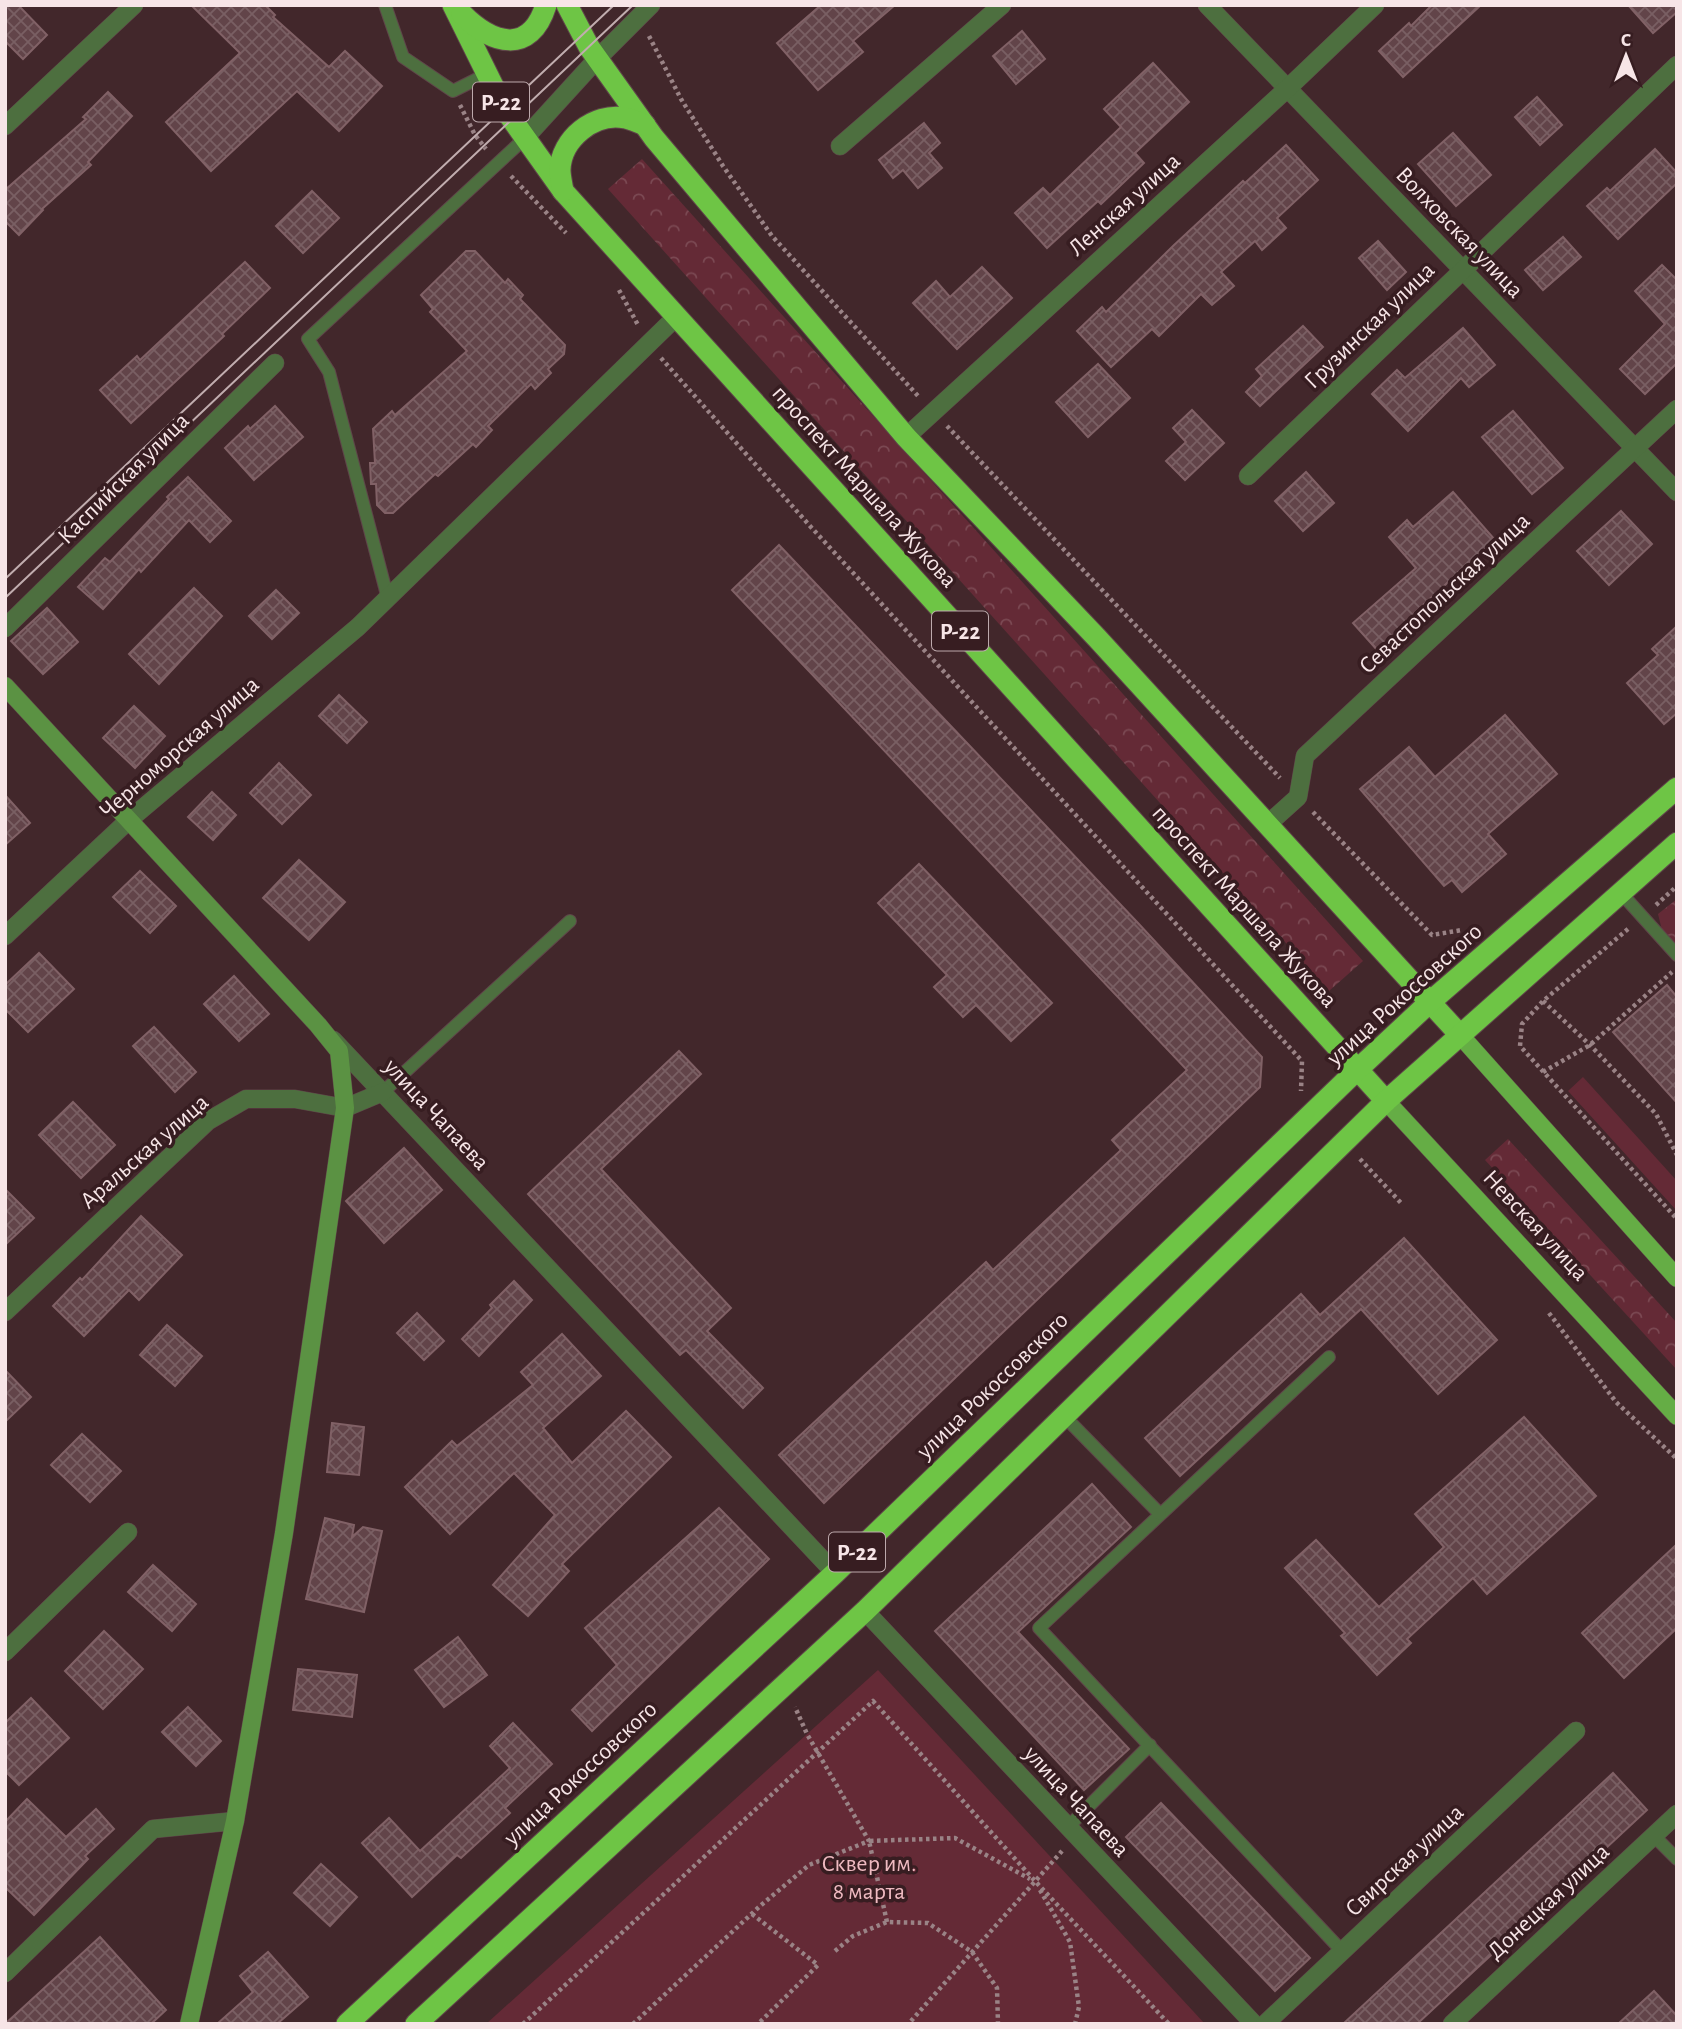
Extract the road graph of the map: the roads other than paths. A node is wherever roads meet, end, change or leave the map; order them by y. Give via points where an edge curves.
1 (134, 5) edge
2 (386, 5) edge
3 (453, 5) edge
4 (546, 5) edge
5 (1002, 5) edge
6 (1208, 5) edge
7 (1375, 5) edge
8 (572, 8) edge
9 (646, 11) edge
10 (597, 59) junction
11 (1677, 65) edge
12 (487, 75) junction
13 (1289, 87) junction
14 (645, 125) junction
15 (5, 126) edge
16 (524, 139) junction
17 (840, 146) dead end
18 (563, 191) junction
19 (1462, 269) junction
20 (676, 317) junction
21 (275, 363) dead end
22 (1677, 409) edge
23 (905, 437) junction
24 (1634, 449) junction
25 (1248, 476) dead end
26 (1677, 492) edge
27 (388, 599) junction
28 (5, 628) edge
29 (5, 687) edge
30 (1677, 788) edge
31 (130, 819) junction
32 (1268, 824) junction
33 (1677, 843) edge
34 (1621, 893) junction
35 (570, 921) dead end
36 (5, 936) edge
37 (1677, 956) edge
38 (1430, 1002) junction
39 (318, 1025) junction
40 (1460, 1035) junction
41 (1357, 1070) junction
42 (383, 1092) junction
43 (1386, 1101) junction
44 (345, 1108) junction
45 (1677, 1278) edge
46 (5, 1312) edge
47 (1329, 1357) dead end
48 (1064, 1416) junction
49 (1677, 1416) edge
50 (1160, 1514) junction
51 (128, 1532) dead end
52 (835, 1573) junction
53 (865, 1611) junction
54 (5, 1652) edge
55 (1576, 1731) dead end
56 (1150, 1745) junction
57 (1677, 1814) edge
58 (235, 1821) junction
59 (1068, 1827) junction
60 (1654, 1836) junction
61 (1677, 1859) edge
62 (1342, 1951) junction
63 (5, 1973) edge
64 (189, 2024) edge
65 (347, 2024) edge
66 (416, 2024) edge
67 (1254, 2024) edge
68 (1265, 2024) edge
69 (1452, 2024) edge

1 - 15 street
2 - 12 lane via 403,57 453,91
3 - 4 highway via 477,29 503,41 525,36 542,19
3 - 12 highway, проспект Маршала Жукова / Р-22
5 - 17 street
6 - 13 street, Волховская улица
7 - 13 street, Ленская улица
8 - 10 highway
9 - 10 street
10 - 14 highway
10 - 16 street
11 - 19 street, Грузинская улица
12 - 16 highway, проспект Маршала Жукова / Р-22
13 - 19 street, Волховская улица
13 - 23 street, Ленская улица
14 - 18 highway via 624,117 601,119 581,129 566,147 560,169
14 - 23 highway
16 - 18 highway, проспект Маршала Жукова / Р-22
16 - 27 lane via 308,339 329,372
18 - 20 highway, проспект Маршала Жукова / Р-22
19 - 24 street, Волховская улица
19 - 25 street, Грузинская улица
20 - 27 street, Черноморская улица
20 - 41 highway, проспект Маршала Жукова / Р-22
21 - 28 street, Каспийская улица
22 - 24 street, Севастопольская улица
23 - 32 highway
24 - 26 street, Волховская улица
24 - 32 street, Севастопольская улица via 1305,755 1297,797
27 - 31 street, Черноморская улица
29 - 31 street, улица Чапаева
30 - 38 highway, улица Рокоссовского
31 - 36 street, Черноморская улица
31 - 39 street, улица Чапаева
32 - 38 highway
33 - 34 highway
34 - 37 lane
34 - 40 highway
35 - 42 lane
38 - 40 highway
38 - 41 highway, улица Рокоссовского
39 - 42 street, улица Чапаева
39 - 44 street via 339,1051
40 - 43 highway, Р-22
40 - 45 main road
41 - 43 highway, Невская улица
41 - 52 highway, улица Рокоссовского / Р-22
42 - 44 street
42 - 52 street, улица Чапаева
43 - 48 highway, Р-22
43 - 49 main road, Невская улица
44 - 46 street, Аральская улица via 295,1099 246,1099 208,1121
44 - 58 street via 284,1533
47 - 50 lane
48 - 50 lane
48 - 53 highway, Р-22
50 - 56 lane via 1039,1628
51 - 54 street
52 - 65 highway, улица Рокоссовского / Р-22
53 - 59 street, улица Чапаева
53 - 66 highway, Р-22
55 - 62 street, Свирская улица
56 - 59 lane
56 - 62 lane
57 - 60 street, Донецкая улица
58 - 63 street via 153,1829
58 - 64 street
59 - 67 street, улица Чапаева
60 - 61 lane
60 - 69 street, Донецкая улица
62 - 68 street, Свирская улица

